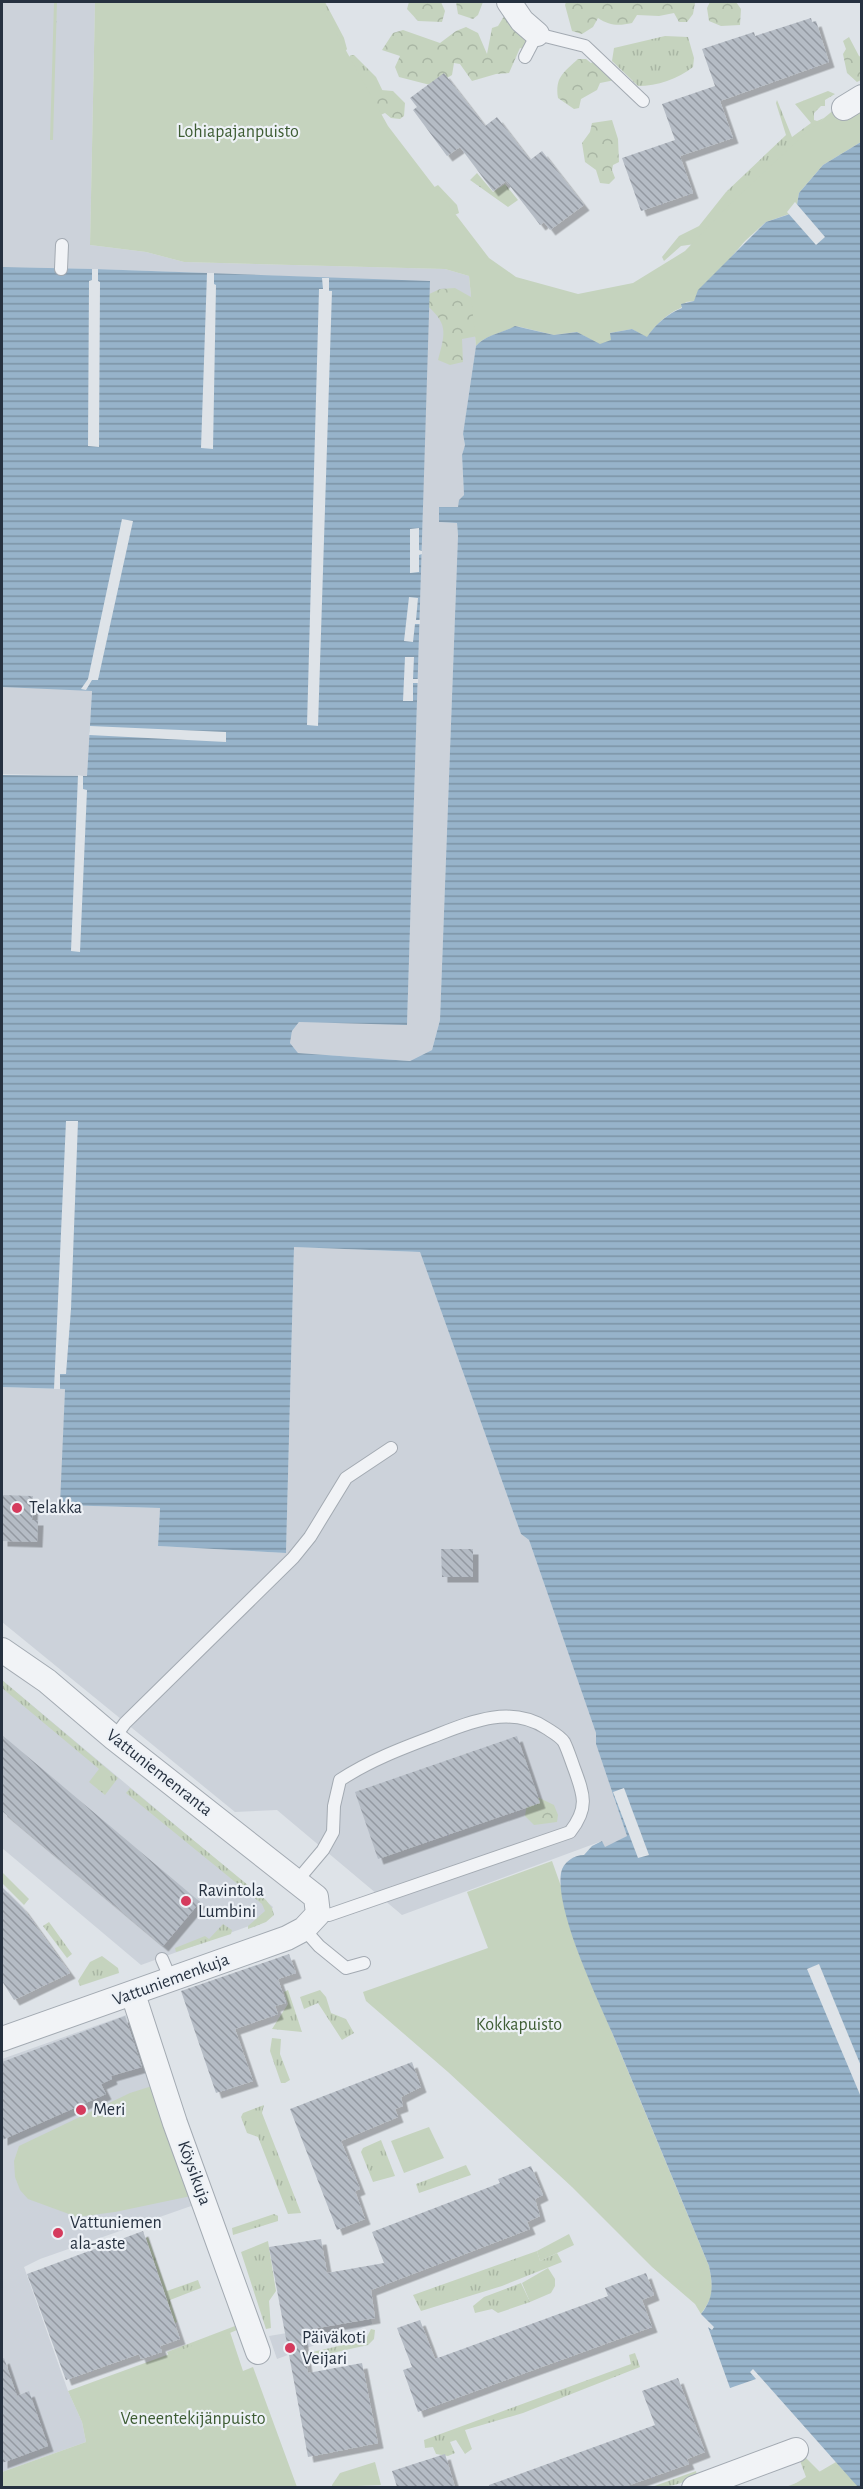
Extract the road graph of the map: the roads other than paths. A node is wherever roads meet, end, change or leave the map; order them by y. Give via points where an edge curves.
1 (509, 2) edge
2 (537, 34) junction
3 (525, 57) dead end
4 (643, 101) dead end
5 (62, 245) dead end
6 (61, 269) dead end
7 (391, 1448) dead end
8 (2, 1650) edge
9 (114, 1738) junction
10 (296, 1882) junction
11 (313, 1914) junction
12 (364, 1963) dead end
13 (133, 1994) junction
14 (2, 2039) edge
15 (258, 2352) dead end
16 (796, 2450) dead end
17 (694, 2487) edge

1 - 2 street
2 - 3 lane
2 - 4 lane via 585,46
5 - 6 lane
7 - 9 lane via 346,1478 293,1558
8 - 9 street, Vattuniemenranta
9 - 10 street, Vattuniemenranta
10 - 11 street, Vattuniemenranta
10 - 11 lane via 333,1832 340,1780 361,1767 477,1719 524,1718 541,1724 564,1742 584,1793 579,1820 570,1832 329,1915
11 - 12 lane via 319,1946 346,1968
11 - 13 street, Vattuniemenkuja via 287,1938 166,1970
13 - 14 street, Vattuniemenkuja
13 - 15 street, Köysikuja via 235,2308
16 - 17 street

